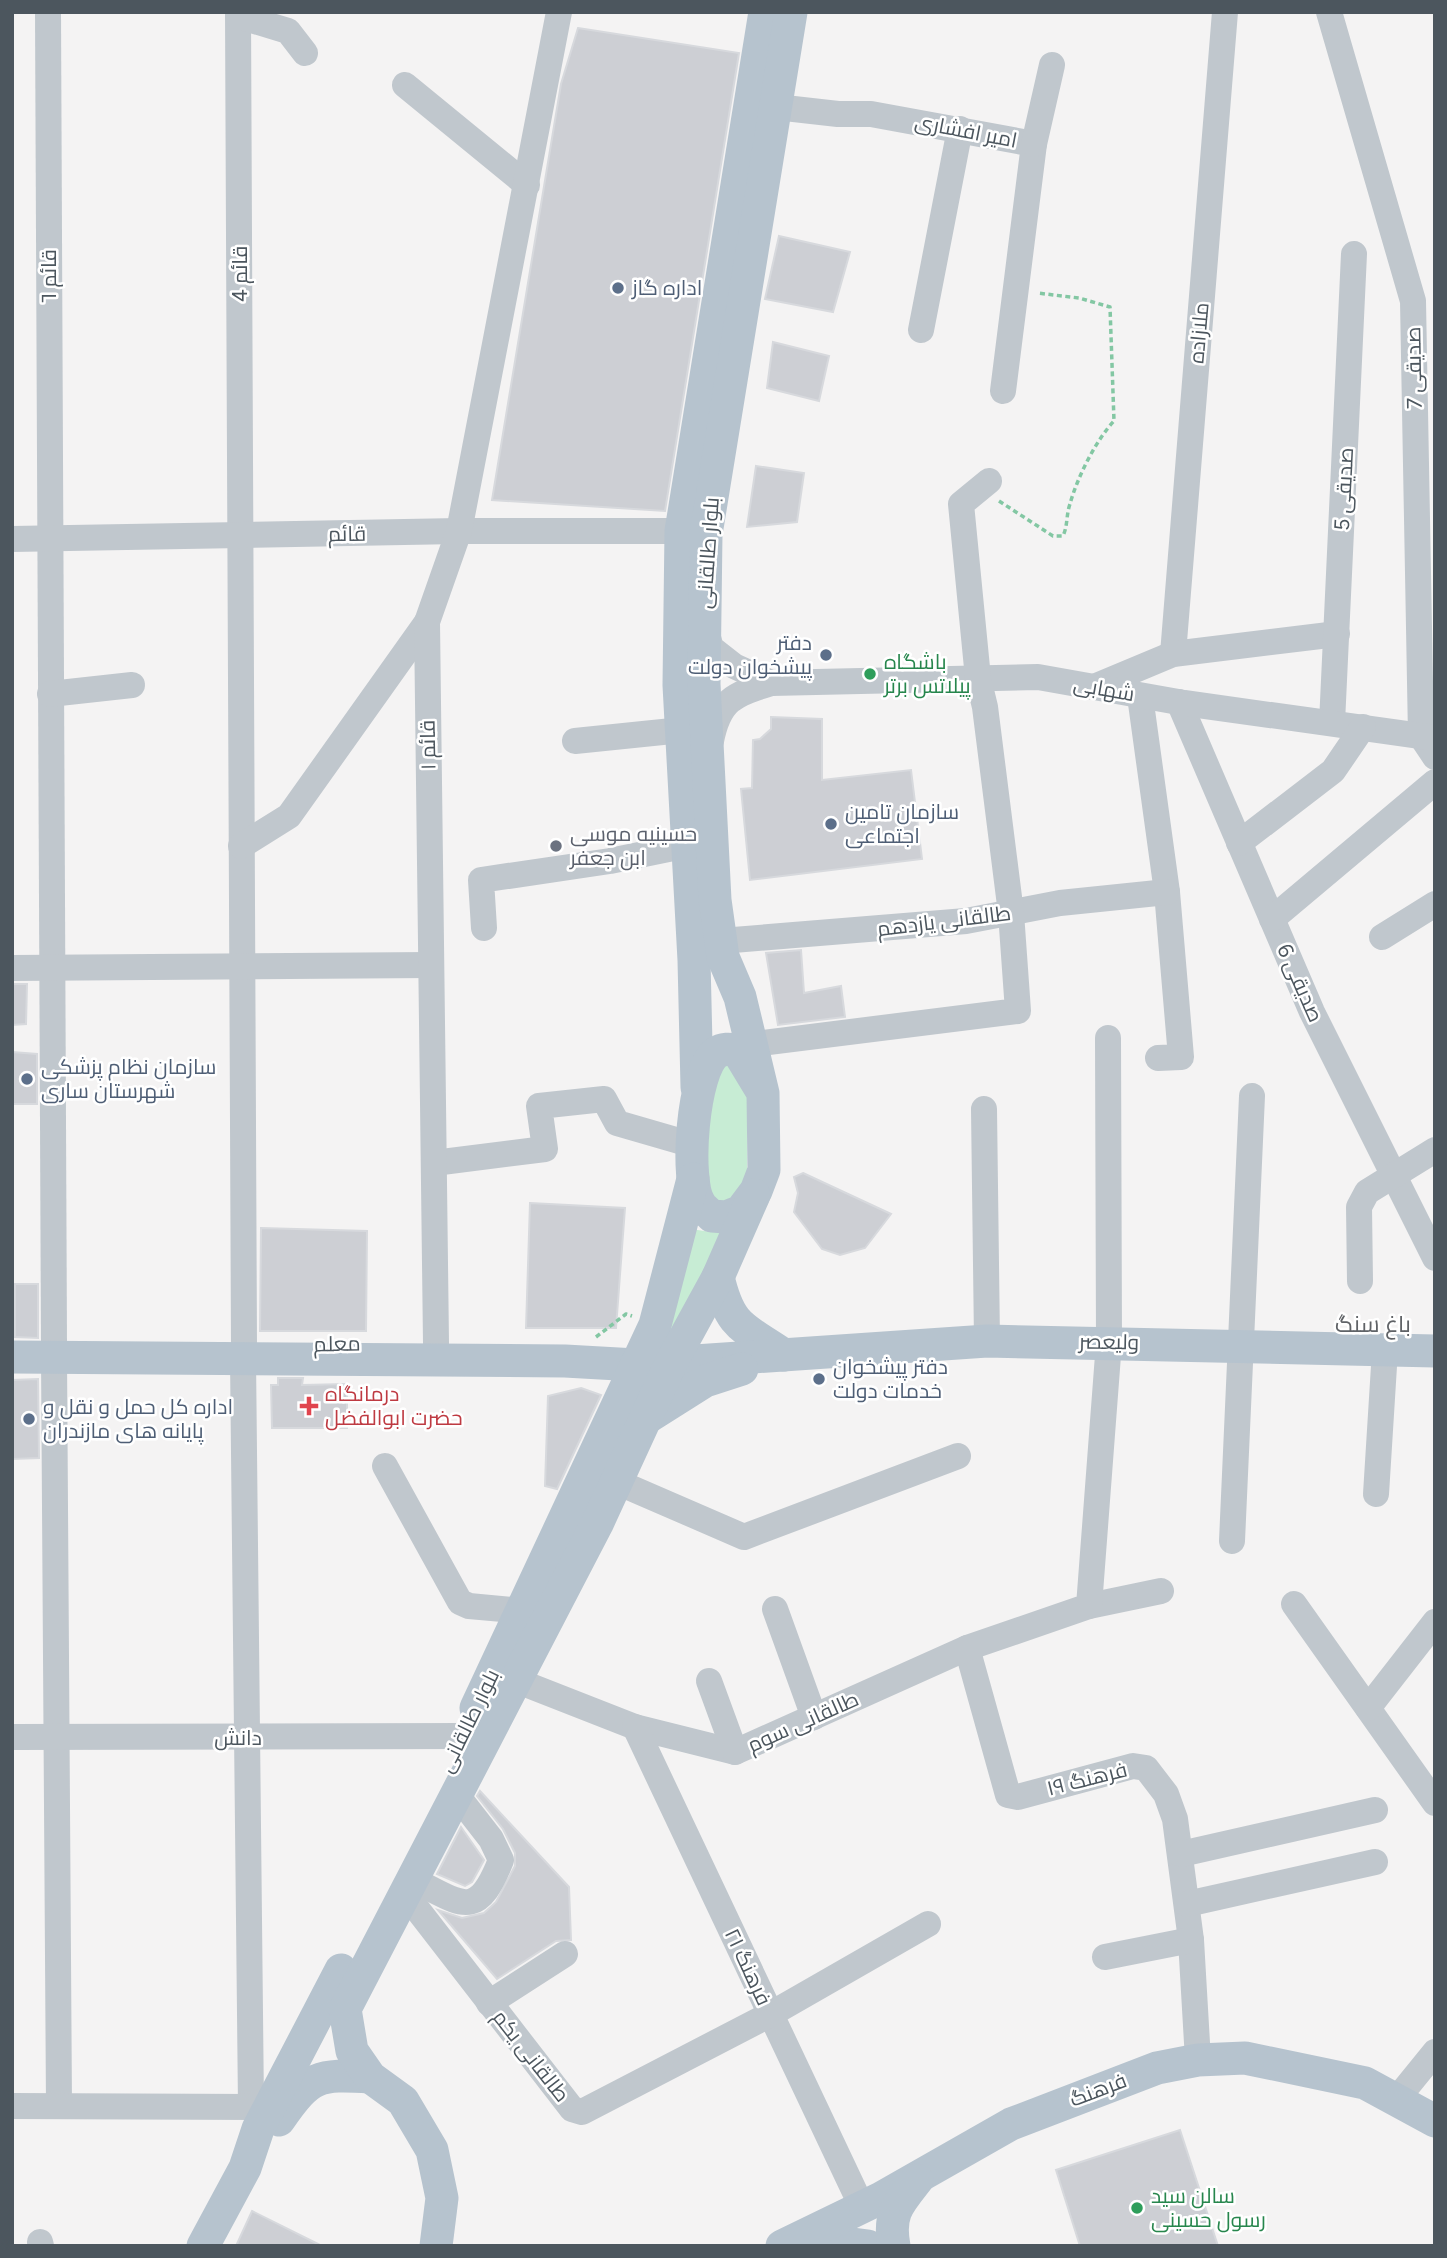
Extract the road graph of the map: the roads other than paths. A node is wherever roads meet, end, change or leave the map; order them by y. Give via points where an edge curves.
1 (48, 12) edge
2 (559, 12) edge
3 (765, 12) edge
4 (791, 12) edge
5 (1225, 12) edge
6 (1329, 12) edge
7 (238, 14) edge
8 (305, 53) dead end
9 (1052, 65) dead end
10 (405, 85) dead end
11 (776, 107) junction
12 (960, 129) junction
13 (1034, 144) junction
14 (527, 185) junction
15 (1354, 254) dead end
16 (921, 330) dead end
17 (1424, 347) edge
18 (1003, 391) dead end
19 (989, 481) road end
20 (459, 531) junction
21 (681, 531) junction
22 (242, 536) junction
23 (12, 539) edge
24 (49, 539) junction
25 (703, 621) junction
26 (427, 622) junction
27 (1337, 634) junction
28 (1174, 654) junction
29 (978, 678) junction
30 (771, 683) junction
31 (132, 685) dead end
32 (1094, 687) junction
33 (50, 694) junction
34 (1140, 695) junction
35 (1179, 702) junction
36 (1332, 723) junction
37 (1363, 727) junction
38 (682, 730) junction
39 (575, 741) dead end
40 (1430, 743) edge
41 (709, 757) junction
42 (1435, 782) edge
43 (1240, 843) junction
44 (688, 845) junction
45 (241, 846) junction
46 (1167, 892) junction
47 (1435, 904) edge
48 (1011, 913) junction
49 (1272, 919) junction
50 (484, 928) dead end
51 (1382, 937) dead end
52 (720, 942) junction
53 (431, 965) junction
54 (244, 967) junction
55 (12, 968) edge
56 (50, 969) junction
57 (731, 976) junction
58 (695, 1000) junction
59 (1108, 1038) dead end
60 (754, 1044) junction
61 (1158, 1058) dead end
62 (697, 1092) junction
63 (764, 1093) junction
64 (1252, 1096) dead end
65 (984, 1109) dead end
66 (693, 1145) junction
67 (1435, 1150) edge
68 (434, 1163) junction
69 (1394, 1175) junction
70 (692, 1179) junction
71 (756, 1191) junction
72 (1427, 1220) edge
73 (1435, 1258) edge
74 (718, 1277) junction
75 (1360, 1281) dead end
76 (655, 1325) junction
77 (987, 1341) junction
78 (1109, 1342) junction
79 (436, 1343) junction
80 (12, 1344) edge
81 (1239, 1346) junction
82 (54, 1350) junction
83 (1385, 1350) junction
84 (1435, 1351) edge
85 (243, 1352) junction
86 (784, 1355) junction
87 (12, 1357) edge
88 (565, 1361) junction
89 (671, 1363) junction
90 (636, 1365) junction
91 (633, 1414) junction
92 (958, 1456) dead end
93 (385, 1466) dead end
94 (617, 1482) junction
95 (1376, 1494) dead end
96 (1233, 1541) dead end
97 (1161, 1591) dead end
98 (1294, 1604) dead end
99 (1090, 1606) junction
100 (775, 1609) dead end
101 (523, 1611) junction
102 (1435, 1622) edge
103 (967, 1648) junction
104 (515, 1680) junction
105 (709, 1681) dead end
106 (1367, 1708) junction
107 (814, 1717) junction
108 (635, 1727) junction
109 (463, 1736) junction
110 (12, 1737) edge
111 (57, 1737) junction
112 (246, 1738) junction
113 (735, 1752) junction
114 (1427, 1778) edge
115 (456, 1794) junction
116 (1435, 1803) edge
117 (1375, 1810) dead end
118 (1181, 1854) junction
119 (1375, 1862) dead end
120 (408, 1886) junction
121 (1187, 1905) junction
122 (928, 1924) dead end
123 (1191, 1940) junction
124 (565, 1954) dead end
125 (1105, 1957) dead end
126 (489, 2003) junction
127 (771, 2014) junction
128 (1435, 2052) edge
129 (1198, 2060) junction
130 (370, 2077) junction
131 (1396, 2100) junction
132 (12, 2106) edge
133 (59, 2106) junction
134 (260, 2107) junction
135 (1435, 2121) edge
136 (246, 2168) junction
137 (921, 2175) junction
138 (862, 2207) junction
139 (784, 2244) edge
140 (203, 2246) edge
141 (436, 2246) edge
142 (868, 2246) edge
143 (894, 2246) edge

1 - 24 street, قائم ٦
2 - 14 street, قائم ١
3 - 21 main road, بلوار طالقانی
4 - 11 main road, بلوار طالقانی
5 - 28 street, ملازاده
6 - 17 street, صدیقی 7
7 - 8 street via 288,31
7 - 22 street, قائم 4
9 - 13 street
10 - 14 street
11 - 12 street, امیر افشاری via 871,114
11 - 25 main road, بلوار طالقانی via 706,534
12 - 13 street, امیر افشاری
12 - 16 street
13 - 18 street, امیر افشاری
14 - 20 street, قائم ١
15 - 27 street, صدیقی 5
17 - 40 street, صدیقی 7
19 - 29 street via 961,504
20 - 21 street, قائم
20 - 22 street, قائم
20 - 26 street, قائم ١
21 - 38 main road, بلوار طالقانی
22 - 24 street, قائم
22 - 45 street, قائم 4
23 - 24 street, قائم
24 - 33 street, قائم ٦
25 - 30 street via 711,648 734,666
25 - 41 main road, بلوار طالقانی
26 - 45 street via 289,816
26 - 53 street, قائم ١
27 - 28 street
27 - 36 street, صدیقی 5
28 - 32 street
29 - 30 street, شهابی
29 - 32 street, شهابی via 1038,677
29 - 48 street
30 - 41 street via 727,701 715,719
31 - 33 street
32 - 34 street, شهابی
33 - 56 street, قائم ٦
34 - 35 street, شهابی
34 - 46 street
35 - 36 street, شهابی
35 - 43 street, صدیقی 6
36 - 37 street, شهابی
37 - 40 street, شهابی
37 - 43 street via 1332,771
38 - 39 street
38 - 44 main road, بلوار طالقانی
41 - 52 main road, بلوار طالقانی
42 - 49 street
43 - 49 street, صدیقی 6
44 - 50 street via 481,880
44 - 58 main road, بلوار طالقانی
45 - 54 street, قائم 4
46 - 48 street, طالقانی یازدهم
46 - 61 street via 1181,1057
47 - 51 street
48 - 52 street, طالقانی یازدهم via 887,929
48 - 60 street via 1018,1011
49 - 69 street, صدیقی 6 via 1312,1012
52 - 57 main road, بلوار طالقانی
53 - 54 street
53 - 68 street, قائم ١
54 - 56 street
54 - 85 street, قائم 4
55 - 56 street
56 - 82 street, قائم ٦
57 - 58 main road via 733,1009 723,1019 708,1018
57 - 60 main road, بلوار طالقانی
58 - 62 main road, بلوار طالقانی
59 - 78 street
60 - 63 main road, بلوار طالقانی
62 - 63 main road via 706,1066 716,1053 727,1049 737,1050
62 - 66 main road
63 - 71 main road, بلوار طالقانی via 764,1170
64 - 81 street
65 - 77 street
66 - 68 street via 617,1123 604,1099 539,1106 545,1149
66 - 70 main road
67 - 69 street
68 - 79 street, قائم ١
69 - 72 street, صدیقی 6
69 - 75 street via 1367,1192 1359,1208
70 - 71 main road via 699,1204 712,1216 741,1211
70 - 76 main road, بلوار طالقانی
71 - 74 main road, بلوار طالقانی
72 - 73 street, صدیقی 6
74 - 86 main road via 732,1320
74 - 89 main road, بلوار طالقانی
76 - 79 main road, معلم via 635,1342 622,1346
76 - 90 main road, بلوار طالقانی
77 - 78 main road, ولیعصر
77 - 86 main road, ولیعصر
78 - 81 main road, ولیعصر
78 - 99 street
79 - 85 main road, معلم
80 - 82 main road, معلم
81 - 83 main road, ولیعصر
81 - 96 street
82 - 85 main road, معلم
82 - 87 main road, معلم
82 - 111 street, قائم ٦
83 - 84 main road, ولیعصر
83 - 95 street
85 - 88 main road, معلم
85 - 112 street, قائم 4
86 - 89 main road, ولیعصر
86 - 91 main road via 705,1381
88 - 90 main road, معلم
88 - 91 main road via 594,1372
89 - 90 main road, معلم
89 - 91 main road, بلوار طالقانی
90 - 91 main road, بلوار طالقانی
91 - 94 main road, بلوار طالقانی
91 - 101 main road, بلوار طالقانی
92 - 94 street via 744,1537
93 - 101 street via 460,1602
94 - 104 main road, بلوار طالقانی
97 - 99 street, طالقانی سوم
98 - 106 street
99 - 103 street, طالقانی سوم
100 - 107 street
101 - 109 main road, بلوار طالقانی
102 - 106 street
103 - 107 street, طالقانی سوم
103 - 118 street, فرهنگ ۱۹ via 1008,1796 1133,1766 1146,1768 1166,1794
104 - 108 street, طالقانی سوم
104 - 115 main road, بلوار طالقانی
105 - 113 street
106 - 114 street
107 - 113 street, طالقانی سوم
108 - 113 street, طالقانی سوم
108 - 127 street, فرهنگ ۲۱
109 - 112 street, دانش
109 - 134 main road, بلوار طالقانی
110 - 111 street, دانش
111 - 112 street, دانش
111 - 133 street, قائم ٦
112 - 134 street, قائم 4 via 248,1901
114 - 116 street
115 - 120 main road, بلوار طالقانی
115 - 120 street via 491,1839 501,1860 492,1883 476,1901 458,1904
117 - 118 street
118 - 121 street, فرهنگ ۱۹
119 - 121 street
120 - 126 street, طالقانی یکم
120 - 130 main road, بلوار طالقانی via 345,2009 352,2051
121 - 123 street, فرهنگ ۱۹
122 - 127 street, طالقانی یکم
123 - 125 street
123 - 129 street, فرهنگ ۱۹
124 - 126 street
126 - 127 street, طالقانی یکم via 572,2109 582,2112
127 - 138 street, فرهنگ ۲۱
128 - 131 street
129 - 131 main road, فرهنگ via 1245,2058 1365,2083
129 - 137 main road, فرهنگ via 1157,2068 1012,2124
130 - 136 main road via 328,2074 306,2087
130 - 141 main road via 402,2101 432,2150 442,2198
131 - 135 main road, فرهنگ
132 - 133 street
133 - 134 street
134 - 136 main road, بلوار طالقانی
136 - 140 main road, بلوار طالقانی
137 - 138 main road, فرهنگ
137 - 143 main road via 898,2204 891,2224
138 - 139 main road, فرهنگ
139 - 142 main road via 830,2241

